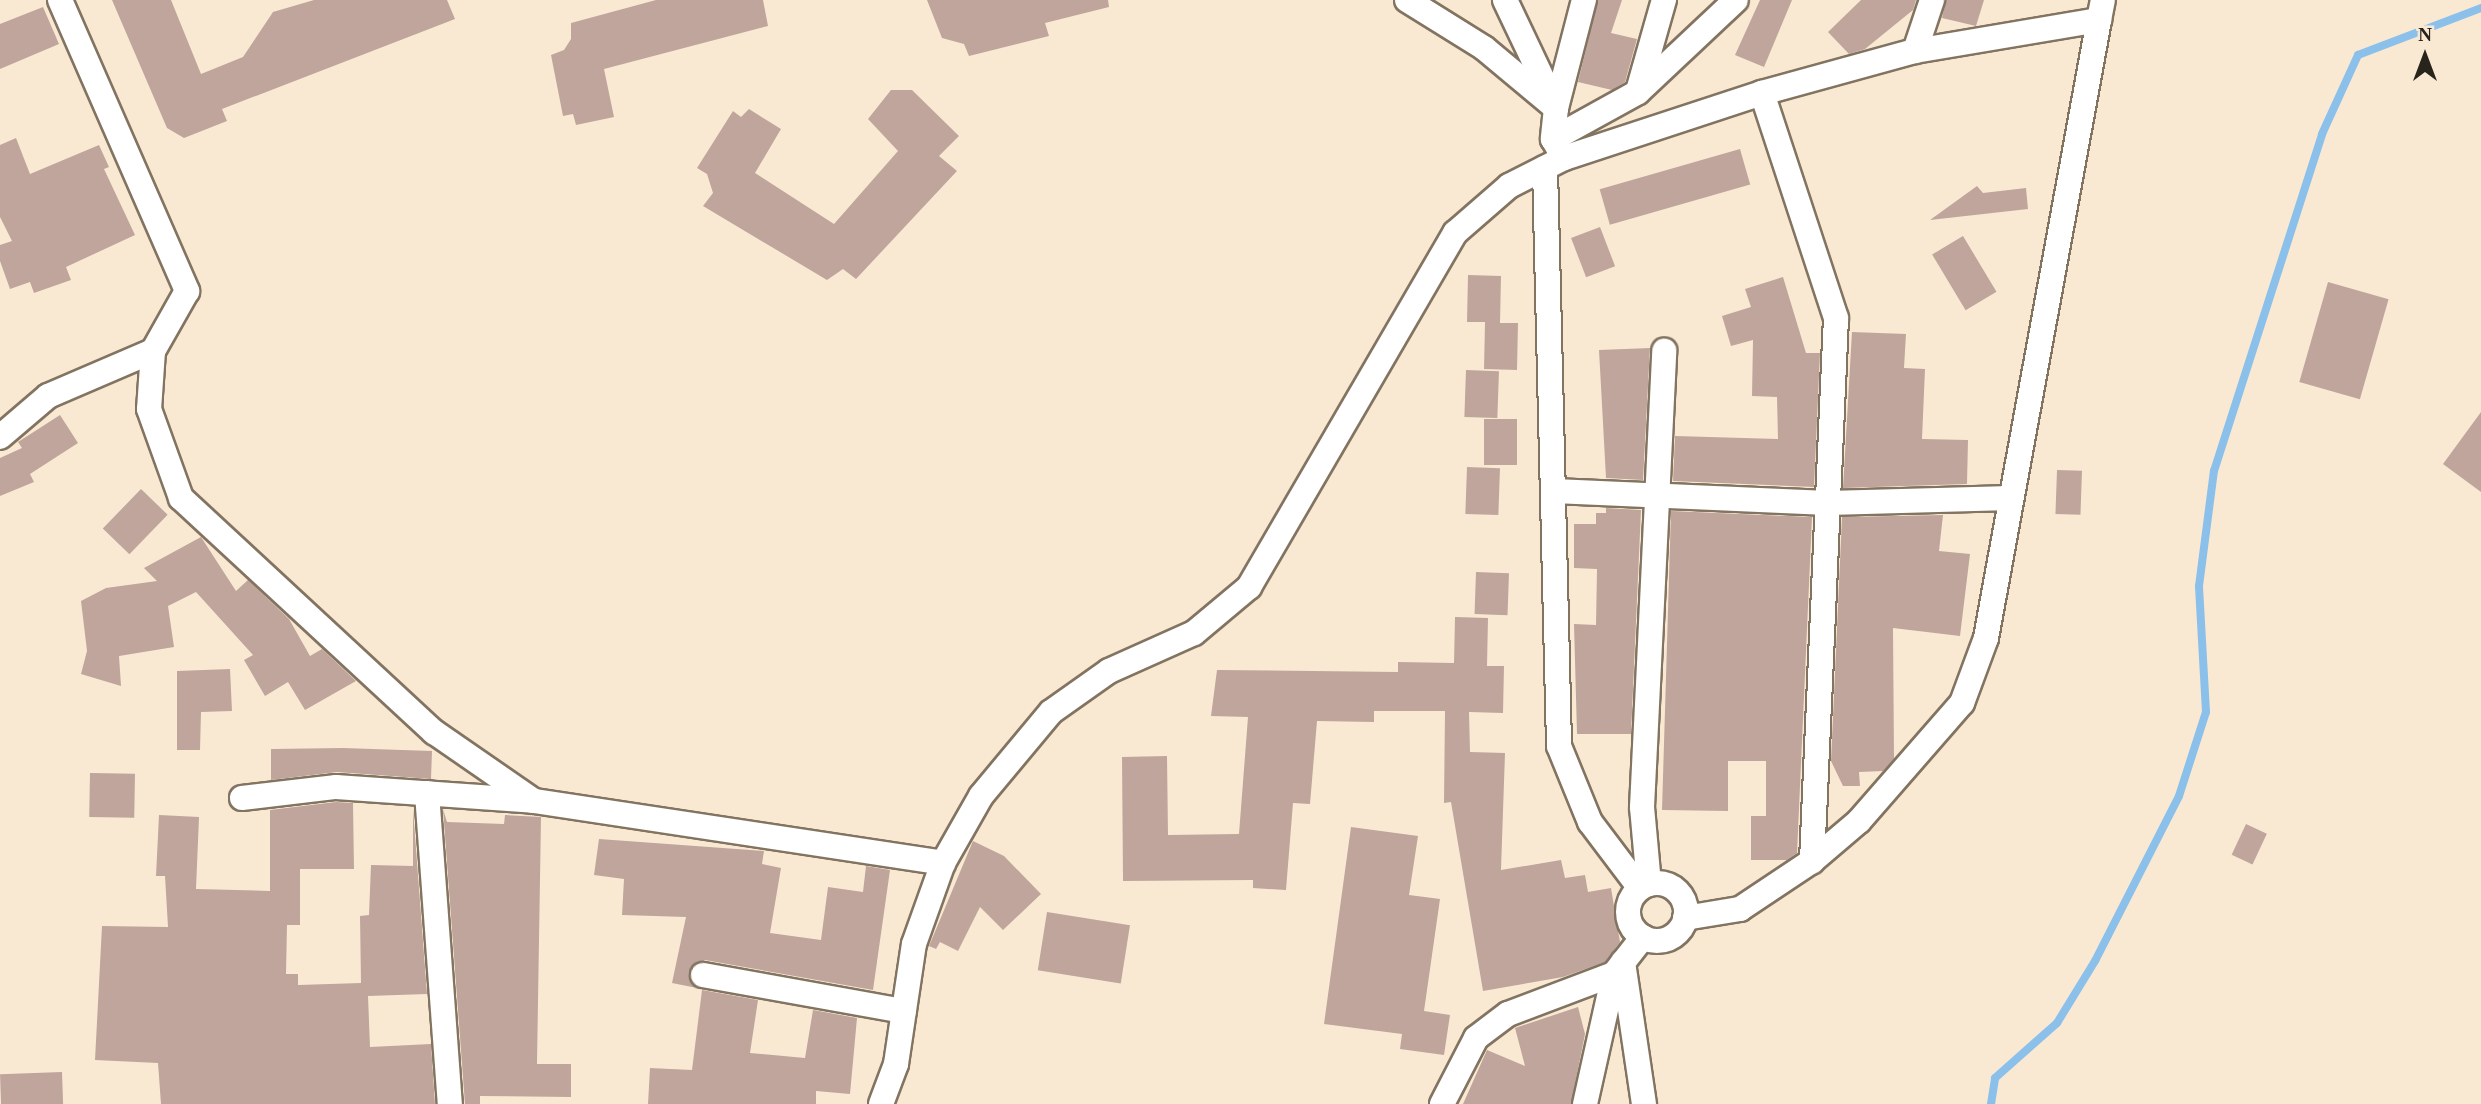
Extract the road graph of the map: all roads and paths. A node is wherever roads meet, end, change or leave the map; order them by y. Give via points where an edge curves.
1 (60, 0) edge
2 (1407, 0) edge
3 (1505, 0) edge
4 (1584, 0) edge
5 (1664, 0) edge
6 (1736, 0) edge
7 (1932, 0) edge
8 (2101, 10) edge
9 (1915, 51) junction
10 (1638, 92) junction
11 (1762, 93) junction
12 (1556, 108) junction
13 (1554, 155) junction
14 (153, 351) junction
15 (1664, 351) dead end
16 (0, 437) edge
17 (1554, 491) junction
18 (1657, 493) junction
19 (2011, 498) junction
20 (1828, 503) junction
21 (427, 793) junction
22 (242, 798) dead end
23 (534, 802) junction
24 (1812, 861) junction
25 (943, 863) junction
26 (1644, 886) junction
27 (1685, 918) junction
28 (1643, 937) junction
29 (1619, 968) junction
30 (703, 975) dead end
31 (904, 1011) junction
32 (450, 1104) edge
33 (881, 1104) edge
34 (1442, 1104) edge
35 (1585, 1104) edge
36 (1644, 1104) edge

1 - 14 street via 187,291
2 - 12 street via 1483,48
3 - 12 street
4 - 12 street
5 - 10 street
6 - 10 street
7 - 9 street
8 - 9 street
8 - 19 street
9 - 11 street
10 - 13 street
11 - 13 street
11 - 20 street via 1836,318
12 - 13 street
13 - 17 street
13 - 25 street via 1455,233 1250,587 1194,633 1109,671 1051,712 981,796
14 - 16 street via 48,396
14 - 23 street via 149,409 181,498 433,732
15 - 18 street
17 - 18 street
17 - 26 street via 1559,746 1590,822
18 - 20 street
18 - 26 street via 1642,807
19 - 20 street
19 - 24 street via 1986,638 1962,703 1859,821
20 - 24 street
21 - 22 street via 336,787
21 - 23 street
21 - 32 street
23 - 25 street
24 - 27 street via 1740,909
25 - 31 street via 914,944
26 - 27 street via 1677,890
26 - 28 street via 1628,914
27 - 28 street via 1669,939
28 - 29 street
29 - 34 street via 1508,1014 1476,1038
29 - 35 street
29 - 36 street
30 - 31 street
31 - 33 street via 896,1064

